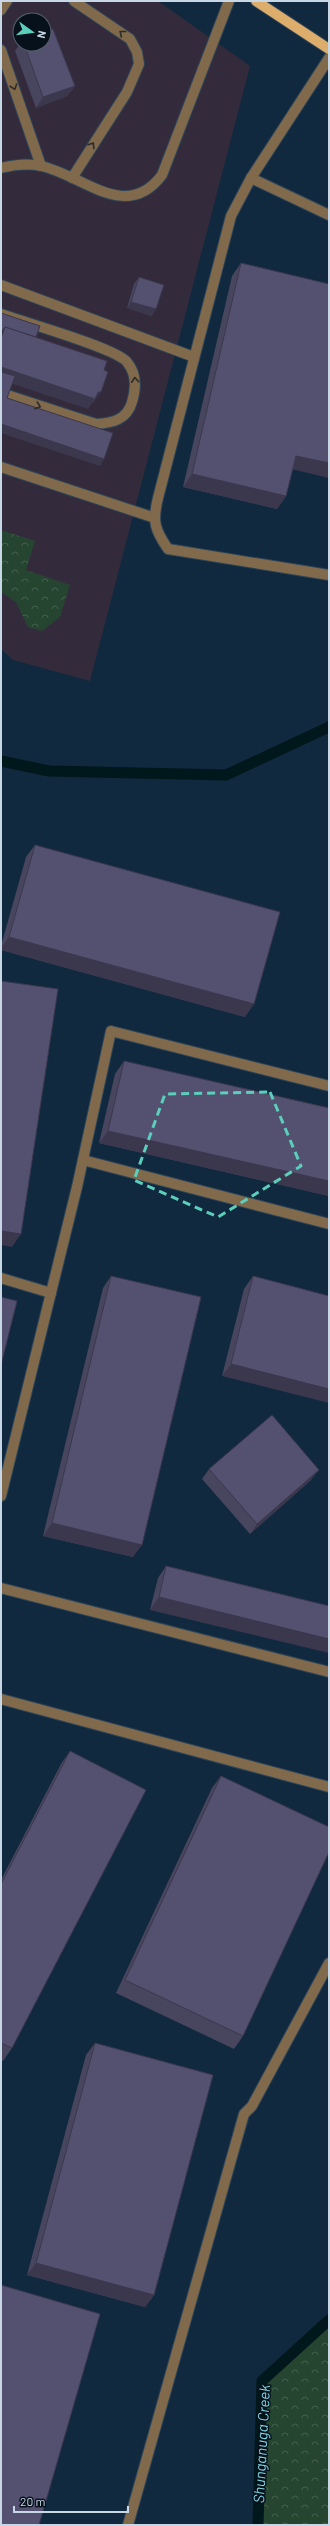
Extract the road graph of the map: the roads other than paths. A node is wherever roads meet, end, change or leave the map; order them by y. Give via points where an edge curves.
1 (7, 1) edge
2 (74, 1) edge
3 (229, 1) edge
4 (256, 1) edge
5 (1, 10) edge
6 (329, 49) edge
7 (1, 50) edge
8 (329, 58) edge
9 (41, 166) junction
10 (1, 168) edge
11 (72, 178) junction
12 (251, 178) junction
13 (329, 214) edge
14 (1, 285) edge
15 (1, 314) edge
16 (194, 357) junction
17 (1, 394) edge
18 (1, 467) edge
19 (155, 518) junction
20 (329, 575) edge
21 (329, 1086) edge
22 (83, 1160) junction
23 (329, 1224) edge
24 (1, 1278) edge
25 (51, 1293) junction
26 (1, 1496) edge
27 (1, 1588) edge
28 (329, 1672) edge
29 (1, 1698) edge
30 (329, 1787) edge
31 (329, 1963) edge
32 (128, 2525) edge

1 - 5 street
11 -> 2 street via 126,92 138,64 137,52 130,39
3 - 11 street via 162,175 153,188 136,196 116,196
4 - 6 main road
7 -> 9 street
8 - 12 street
9 - 10 street via 11,165
9 - 11 street
12 - 13 street
12 - 16 street via 231,216
14 - 16 street
17 -> 15 street via 96,424 112,423 125,415 135,392 134,374 127,361 107,350
16 - 19 street
18 - 19 street
19 - 20 street via 156,531 168,549
21 - 22 street via 111,1031
22 - 23 street
22 - 25 street
24 - 25 street
25 - 26 street
27 - 28 street
29 - 30 street
31 - 32 street via 252,2106 244,2114

